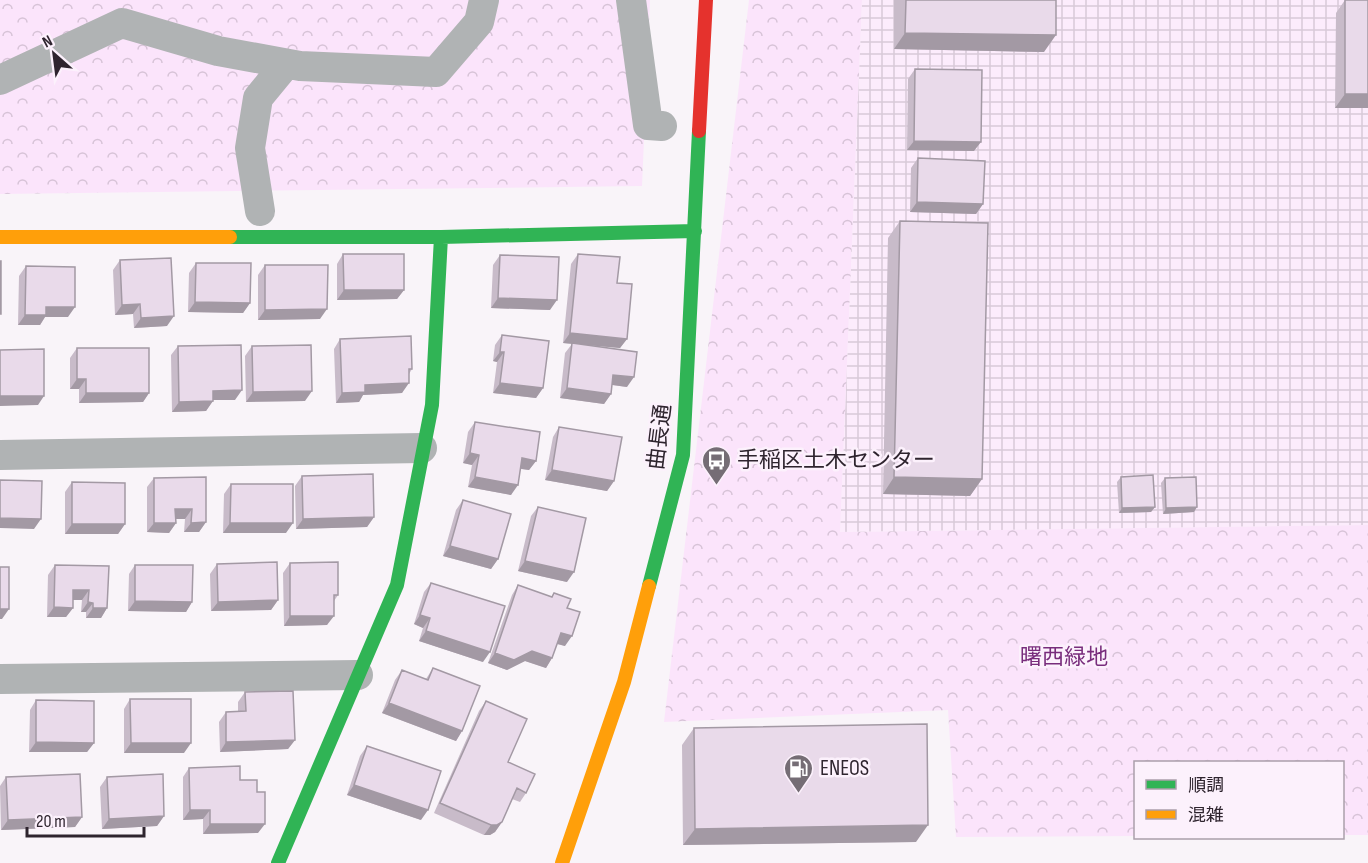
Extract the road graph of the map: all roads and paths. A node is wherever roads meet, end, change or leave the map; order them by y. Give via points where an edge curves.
1 (484, 0) edge
2 (631, 0) edge
3 (706, 0) edge
4 (286, 64) junction
5 (0, 80) edge
6 (662, 126) dead end
7 (260, 211) dead end
8 (695, 231) junction
9 (0, 237) edge
10 (441, 237) junction
11 (422, 448) junction
12 (0, 455) edge
13 (358, 675) junction
14 (0, 679) edge
15 (278, 863) edge
16 (562, 863) edge

1 - 4 street via 479,22 436,72
2 - 6 street via 648,125
3 - 8 street, 曲長通
4 - 5 street via 218,51 122,23
4 - 7 street via 258,98 250,148
8 - 10 street
8 - 16 street, 曲長通 via 683,455 624,682
9 - 10 street
10 - 11 street via 432,405
11 - 12 street
11 - 13 street via 397,585
13 - 14 street
13 - 15 street

